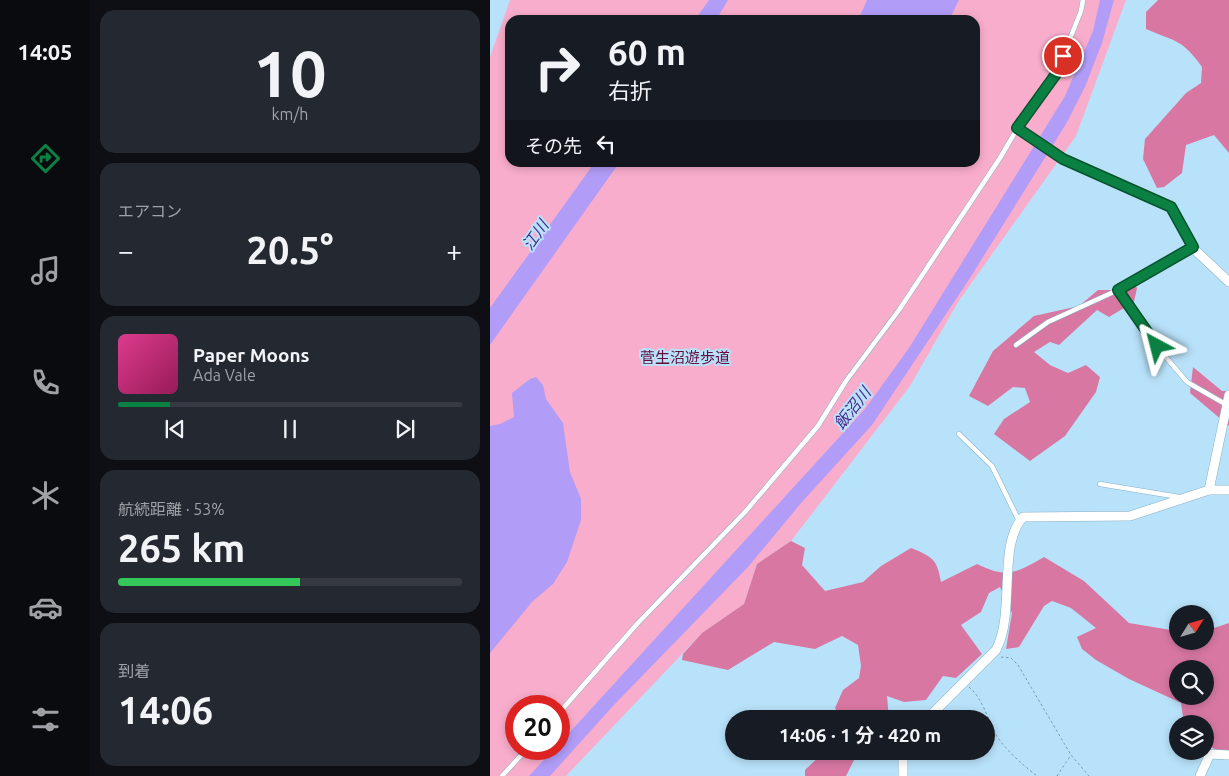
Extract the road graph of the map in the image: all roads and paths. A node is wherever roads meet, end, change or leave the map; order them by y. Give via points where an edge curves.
1 (1083, 0) edge
2 (1018, 129) junction
3 (1193, 247) junction
4 (1229, 282) edge
5 (1118, 290) junction
6 (1016, 345) dead end
7 (1228, 400) edge
8 (959, 434) dead end
9 (1100, 484) dead end
10 (1209, 490) junction
11 (1229, 490) edge
12 (1186, 498) junction
13 (1019, 522) junction
14 (994, 660) dead end
15 (963, 682) junction
16 (570, 700) edge
17 (936, 710) edge
18 (1072, 755) junction
19 (1229, 755) edge
20 (517, 760) edge
21 (903, 760) edge
22 (502, 776) edge
23 (903, 776) edge
24 (1037, 776) edge
25 (1057, 776) edge
26 (1089, 776) edge
27 (1200, 776) edge

1 - 2 lane via 1056,74
2 - 3 street via 1063,159 1171,207
2 - 16 lane via 818,426 745,512 637,624
3 - 4 street
3 - 5 lane
5 - 6 lane via 1048,322
5 - 7 lane via 1146,335 1187,382
7 - 10 street
8 - 13 lane via 992,466
9 - 12 lane
10 - 11 street
10 - 12 street
12 - 13 street via 1130,516 1023,517
13 - 15 street via 1015,526 1009,562 1002,639 996,650
14 - 18 path via 1011,658 1018,665
15 - 17 street
15 - 24 path via 976,693 998,737 1019,762
18 - 25 path
18 - 26 path
19 - 27 street via 1210,754
20 - 22 lane
21 - 23 street

